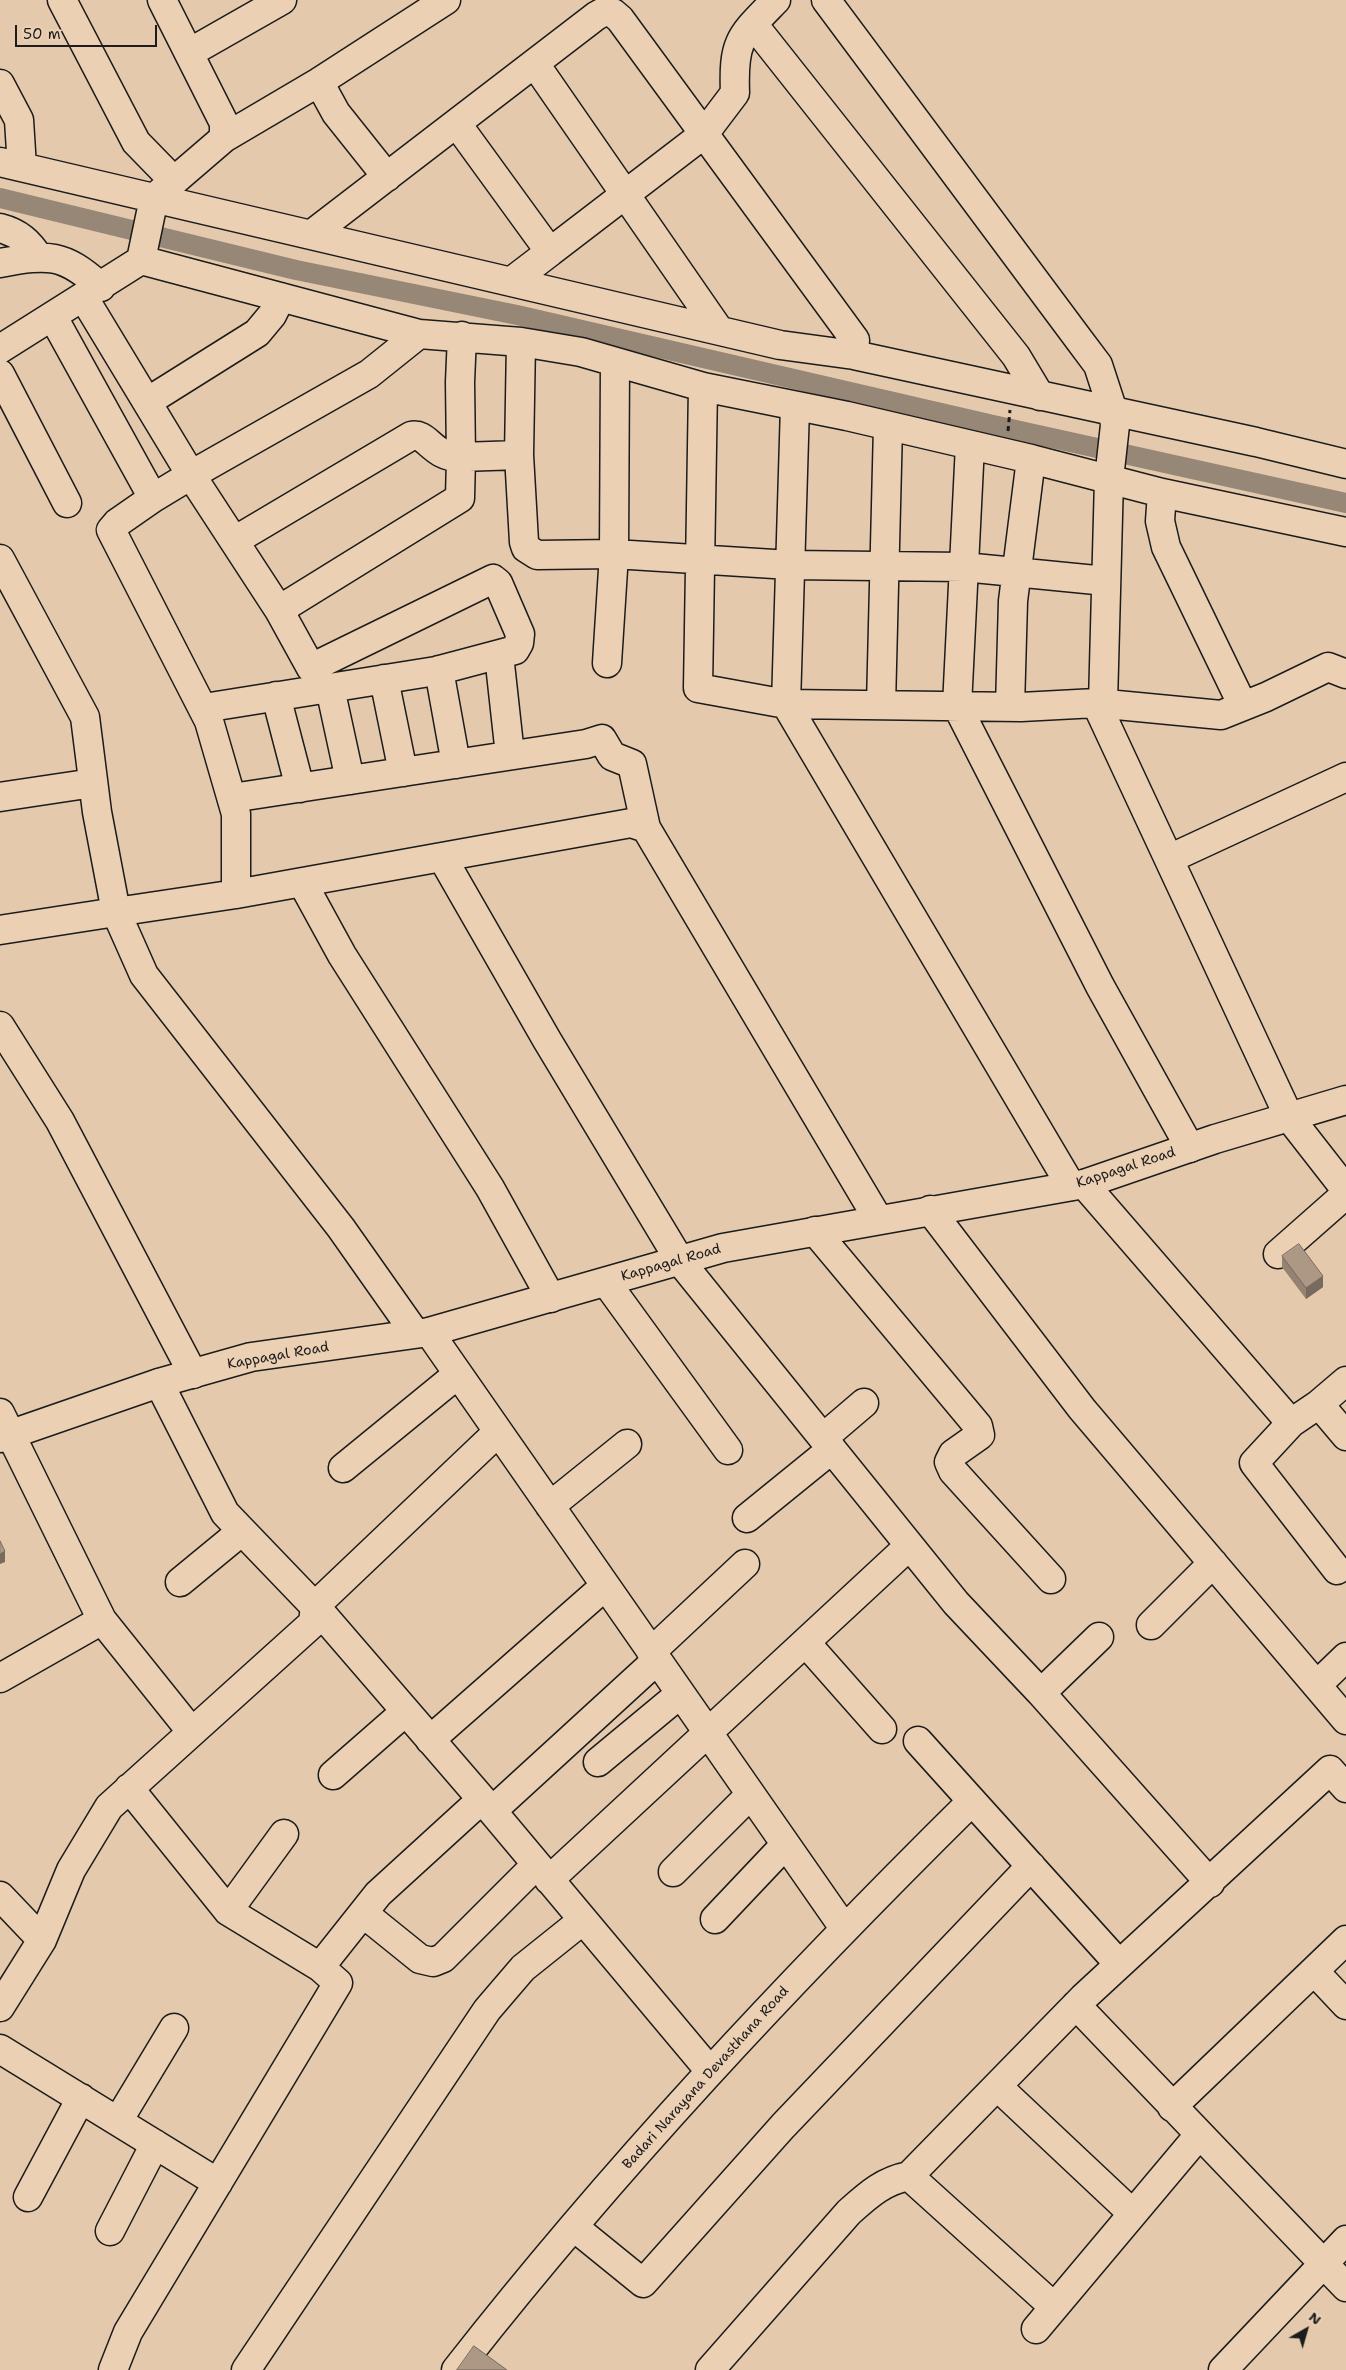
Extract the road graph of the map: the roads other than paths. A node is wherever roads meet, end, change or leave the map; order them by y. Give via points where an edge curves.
1 (62, 0) edge
2 (162, 0) edge
3 (282, 0) edge
4 (446, 0) edge
5 (776, 0) edge
6 (826, 0) edge
7 (753, 24) junction
8 (189, 53) junction
9 (536, 64) junction
10 (319, 82) junction
11 (0, 84) edge
12 (457, 124) junction
13 (704, 134) junction
14 (224, 138) junction
15 (11, 164) edge
16 (387, 177) junction
17 (174, 181) junction
18 (625, 194) junction
19 (154, 198) junction
20 (0, 228) edge
21 (312, 234) junction
22 (550, 252) junction
23 (39, 258) junction
24 (141, 260) junction
25 (0, 263) edge
26 (512, 281) junction
27 (93, 292) junction
28 (281, 297) junction
29 (53, 317) junction
30 (719, 330) junction
31 (420, 334) junction
32 (462, 336) junction
33 (522, 342) junction
34 (0, 349) edge
35 (854, 354) junction
36 (615, 362) junction
37 (0, 374) edge
38 (703, 387) junction
39 (1040, 396) junction
40 (147, 402) junction
41 (795, 406) junction
42 (1114, 418) junction
43 (888, 426) junction
44 (970, 445) junction
45 (519, 455) junction
46 (461, 457) junction
47 (1031, 459) junction
48 (1346, 464) edge
49 (1109, 474) junction
50 (191, 475) junction
51 (1162, 493) junction
52 (153, 498) junction
53 (67, 503) dead end
54 (1346, 532) edge
55 (234, 541) junction
56 (614, 554) junction
57 (0, 558) edge
58 (700, 560) junction
59 (790, 565) junction
60 (884, 567) junction
61 (964, 567) junction
62 (1016, 571) junction
63 (1106, 581) junction
64 (279, 610) junction
65 (499, 655) junction
66 (607, 663) dead end
67 (439, 670) junction
68 (1346, 674) edge
69 (384, 679) junction
70 (321, 682) junction
71 (276, 696) junction
72 (1100, 703) junction
73 (786, 704) junction
74 (881, 705) junction
75 (956, 706) junction
76 (1243, 706) junction
77 (1010, 707) junction
78 (204, 708) junction
79 (510, 755) junction
80 (456, 764) junction
81 (403, 772) junction
82 (1346, 777) edge
83 (350, 780) junction
84 (93, 783) junction
85 (300, 788) junction
86 (0, 797) edge
87 (232, 798) junction
88 (646, 828) junction
89 (442, 857) junction
90 (1170, 859) junction
91 (302, 882) junction
92 (236, 894) junction
93 (116, 912) junction
94 (0, 930) edge
95 (0, 1026) edge
96 (1346, 1100) edge
97 (1289, 1117) junction
98 (1190, 1148) junction
99 (1077, 1185) junction
100 (1346, 1190) edge
101 (1346, 1194) edge
102 (930, 1210) junction
103 (878, 1219) junction
104 (815, 1231) junction
105 (1278, 1254) dead end
106 (680, 1261) junction
107 (606, 1282) junction
108 (551, 1298) junction
109 (422, 1332) junction
110 (193, 1374) junction
111 (458, 1374) junction
112 (1346, 1381) edge
113 (159, 1383) junction
114 (864, 1403) dead end
115 (1319, 1404) junction
116 (1291, 1423) junction
117 (4, 1428) edge
118 (498, 1432) junction
119 (1346, 1436) edge
120 (627, 1444) dead end
121 (827, 1444) junction
122 (728, 1450) dead end
123 (343, 1468) dead end
124 (550, 1506) junction
125 (747, 1518) dead end
126 (242, 1531) junction
127 (909, 1546) junction
128 (1213, 1562) junction
129 (744, 1564) dead end
130 (1337, 1570) dead end
131 (1051, 1579) dead end
132 (180, 1582) dead end
133 (605, 1586) junction
134 (315, 1606) junction
135 (102, 1620) junction
136 (1151, 1625) dead end
137 (1100, 1637) dead end
138 (806, 1643) junction
139 (654, 1656) junction
140 (1346, 1657) edge
141 (0, 1678) edge
142 (1317, 1685) junction
143 (1041, 1693) junction
144 (680, 1694) junction
145 (405, 1712) junction
146 (1346, 1720) edge
147 (882, 1728) dead end
148 (191, 1731) junction
149 (708, 1735) junction
150 (430, 1740) junction
151 (918, 1741) dead end
152 (598, 1762) dead end
153 (333, 1775) dead end
154 (129, 1788) junction
155 (1346, 1788) edge
156 (750, 1794) junction
157 (972, 1801) junction
158 (486, 1805) junction
159 (284, 1834) dead end
160 (784, 1845) junction
161 (1031, 1866) junction
162 (673, 1872) dead end
163 (542, 1873) junction
164 (1210, 1883) junction
165 (0, 1896) edge
166 (228, 1911) junction
167 (363, 1913) junction
168 (716, 1919) dead end
169 (583, 1920) junction
170 (844, 1928) junction
171 (42, 1940) junction
172 (1346, 1940) edge
173 (1119, 1964) junction
174 (320, 1967) junction
175 (1314, 1971) junction
176 (1076, 2005) junction
177 (1346, 2005) edge
178 (0, 2007) edge
179 (174, 2028) dead end
180 (0, 2049) edge
181 (710, 2071) junction
182 (998, 2087) junction
183 (80, 2098) junction
184 (1172, 2106) junction
185 (118, 2121) junction
186 (1199, 2135) junction
187 (155, 2144) junction
188 (909, 2176) junction
189 (218, 2183) junction
190 (28, 2197) dead end
191 (1132, 2212) junction
192 (574, 2227) junction
193 (110, 2231) dead end
194 (1346, 2240) edge
195 (1323, 2264) junction
196 (1346, 2287) edge
197 (1054, 2307) junction
198 (1036, 2329) dead end
199 (113, 2370) edge
200 (246, 2370) edge
201 (456, 2370) edge
202 (710, 2370) edge
203 (1223, 2370) edge

1 - 17 street via 136,142
2 - 8 street
3 - 8 street
4 - 10 street
5 - 7 street
6 - 42 street via 1098,365
7 - 13 street via 736,49 736,93
7 - 39 street via 1016,356
8 - 14 street via 224,123
9 - 12 street
9 - 13 street via 596,16 606,11 613,13
9 - 18 street
10 - 14 street
10 - 16 street via 336,113
11 - 15 street via 19,120
12 - 16 street
12 - 22 street
13 - 18 street
13 - 35 street via 855,340
14 - 17 street
15 - 19 street
16 - 21 street
17 - 19 street
18 - 22 street
18 - 30 street
19 - 21 street
19 - 24 street
20 - 23 street via 22,236
21 - 26 street
22 - 26 street
23 - 25 street
23 - 27 street via 72,263
24 - 27 street
24 - 28 street
26 - 30 street
27 - 29 street
27 - 40 street
28 - 31 street
28 - 40 street via 272,315 256,333
29 - 34 street
29 - 52 street
30 - 35 street via 780,344
31 - 32 street
31 - 50 street via 369,374
32 - 33 street
32 - 46 street
33 - 36 street via 581,352
33 - 45 street
35 - 39 street
36 - 38 street
36 - 56 street
37 - 53 street
38 - 41 street
38 - 58 street
39 - 42 street
40 - 50 street
41 - 43 street
41 - 59 street
42 - 48 street
42 - 49 street
43 - 44 street
43 - 60 street
44 - 47 street
44 - 61 street
45 - 46 street
45 - 56 street via 526,548 537,555
46 - 55 street via 443,455 422,437 411,436
46 - 64 street via 460,498
47 - 49 street
47 - 62 street
49 - 51 street
49 - 63 street
50 - 52 street
50 - 55 street
51 - 54 street
51 - 76 street via 1160,521 1166,547
52 - 78 street via 116,522 111,530
55 - 64 street
56 - 58 street
56 - 66 street
57 - 84 street via 85,716
58 - 59 street
58 - 73 street via 698,688
59 - 60 street
59 - 73 street
60 - 61 street
60 - 74 street
61 - 62 street
61 - 75 street
62 - 63 street
62 - 77 street
63 - 72 street
64 - 70 street
65 - 67 street
65 - 70 street via 514,650 520,634 498,583 492,579
65 - 79 street
67 - 69 street
67 - 80 street
68 - 76 street via 1328,667
69 - 70 street
69 - 81 street
70 - 71 street
70 - 83 street
71 - 78 street
71 - 85 street
72 - 76 street via 1221,715
72 - 77 street
72 - 90 street
73 - 74 street
73 - 99 street
74 - 75 street
75 - 77 street
75 - 98 street via 1100,986
78 - 87 street
79 - 80 street
79 - 88 street via 602,739 612,756 632,764
80 - 81 street
81 - 83 street
82 - 90 street
83 - 85 street
84 - 86 street
84 - 93 street
85 - 87 street
87 - 92 street via 236,814
88 - 89 street via 631,823
88 - 103 street
89 - 91 street
89 - 106 street
90 - 97 street
91 - 92 street
91 - 108 street via 342,955 490,1188
92 - 93 street
93 - 94 street
93 - 109 street via 144,975
95 - 110 street via 60,1121
96 - 97 street, Kappagal Road
97 - 98 street, Kappagal Road
97 - 100 street
98 - 99 street, Kappagal Road
99 - 102 street, Kappagal Road
99 - 116 street
101 - 105 street
102 - 103 street, Kappagal Road
102 - 128 street via 1082,1409
103 - 104 street, Kappagal Road
104 - 106 street, Kappagal Road via 723,1248
104 - 131 street via 978,1426 980,1435 953,1454 949,1462 953,1471
106 - 107 street, Kappagal Road
106 - 121 street
107 - 108 street, Kappagal Road
107 - 122 street
108 - 109 street, Kappagal Road
109 - 110 street, Kappagal Road via 251,1357
109 - 111 street
110 - 113 street, Kappagal Road
111 - 118 street
111 - 123 street
112 - 115 street
113 - 117 street, Kappagal Road
113 - 126 street via 225,1514
114 - 121 street
115 - 116 street
115 - 119 street
116 - 130 street via 1254,1463
117 - 135 street
118 - 124 street
118 - 134 street
120 - 124 street
121 - 125 street
121 - 127 street
124 - 133 street
126 - 132 street
126 - 134 street
127 - 138 street
127 - 143 street
128 - 136 street
128 - 142 street
129 - 139 street
133 - 139 street
133 - 150 street
134 - 145 street
134 - 148 street via 313,1623
135 - 141 street
135 - 148 street
137 - 143 street
138 - 147 street
138 - 149 street
139 - 144 street
139 - 158 street
140 - 142 street
142 - 146 street
143 - 164 street
144 - 149 street
144 - 152 street
145 - 150 street
145 - 153 street
148 - 154 street
149 - 156 street
149 - 163 street
150 - 158 street
151 - 157 street
154 - 166 street
154 - 171 street via 109,1807 71,1870
155 - 164 street via 1330,1770
156 - 160 street
156 - 162 street
157 - 161 street
157 - 170 street, Badari Narayana Devasthana Road
158 - 163 street
158 - 167 street via 378,1894
159 - 166 street
160 - 168 street
160 - 170 street
161 - 173 street
161 - 192 street via 783,2126 643,2282
163 - 167 street via 443,1958 434,1962 420,1959
163 - 169 street
164 - 173 street
165 - 171 street
166 - 174 street
167 - 174 street
169 - 181 street
169 - 200 street via 523,1968 487,2010
170 - 181 street, Badari Narayana Devasthana Road
171 - 178 street
172 - 175 street
173 - 176 street
174 - 189 street via 338,1983
175 - 177 street
175 - 184 street
176 - 182 street
176 - 184 street
179 - 185 street
180 - 183 street
181 - 192 street, Badari Narayana Devasthana Road
182 - 188 street
182 - 191 street
183 - 185 street
183 - 190 street
184 - 186 street
185 - 187 street
186 - 191 street
186 - 195 street
187 - 189 street
187 - 193 street
188 - 197 street
188 - 202 street via 892,2179 874,2189 848,2212
189 - 199 street via 128,2332
191 - 197 street
192 - 201 street, Badari Narayana Devasthana Road
194 - 195 street
195 - 196 street
195 - 203 street
197 - 198 street

